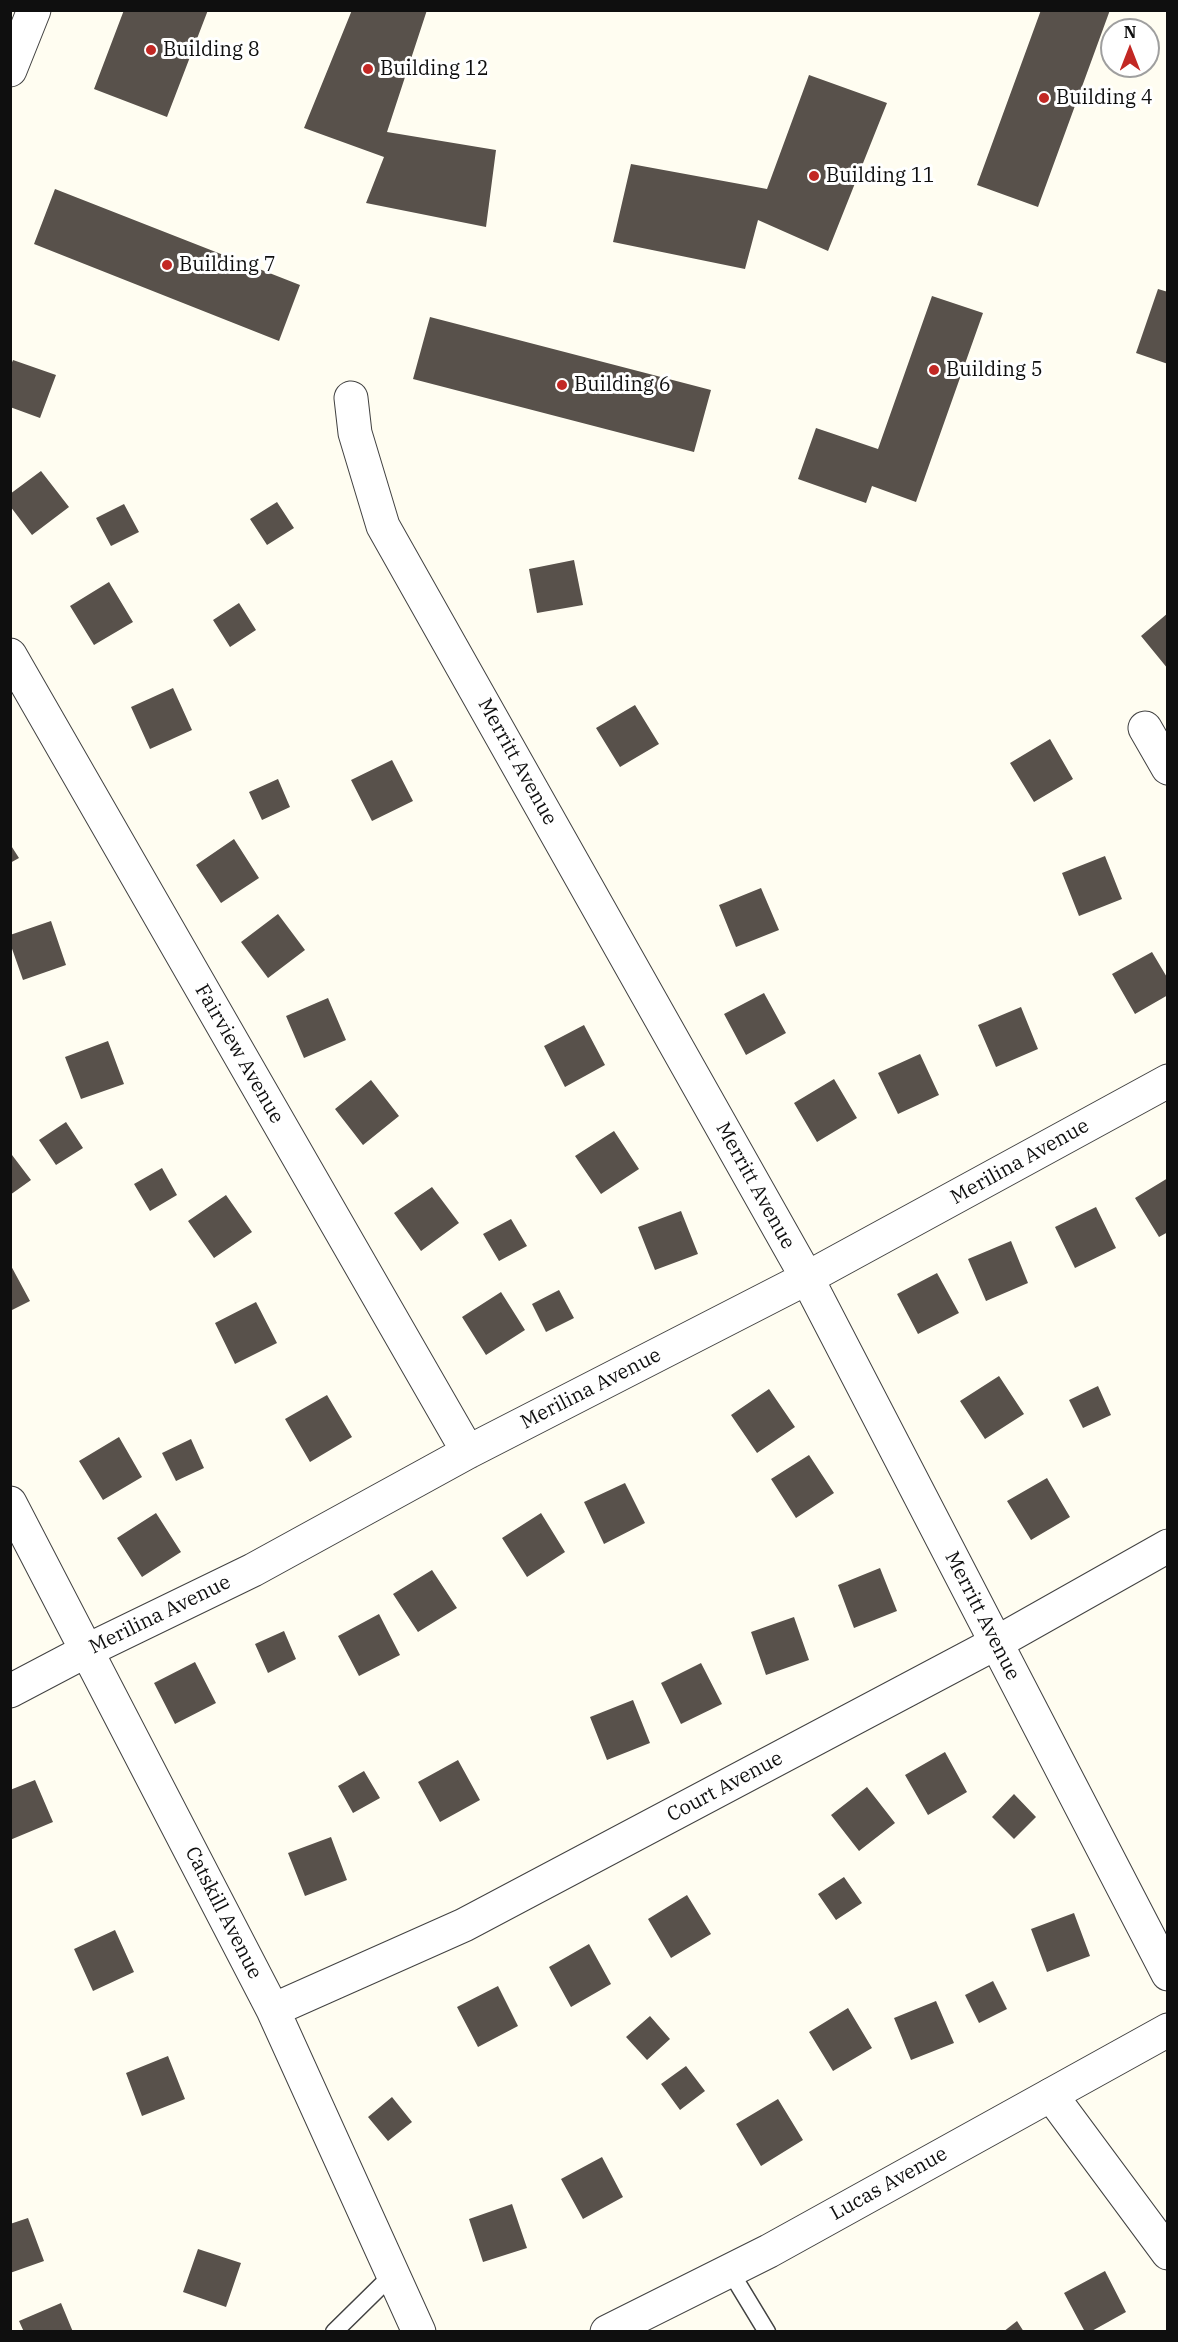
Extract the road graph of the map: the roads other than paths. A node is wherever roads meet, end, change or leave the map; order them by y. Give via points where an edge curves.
1 (34, 10) edge
2 (10, 70) edge
3 (351, 398) dead end
4 (10, 655) edge
5 (1145, 728) dead end
6 (1167, 768) edge
7 (1167, 1081) edge
8 (807, 1278) junction
9 (468, 1452) junction
10 (10, 1503) edge
11 (1167, 1546) edge
12 (996, 1643) junction
13 (86, 1651) junction
14 (10, 1690) edge
15 (1167, 1974) edge
16 (273, 2010) junction
17 (1167, 2030) edge
18 (1051, 2095) junction
19 (1167, 2253) edge
20 (730, 2271) junction
21 (393, 2274) junction
22 (334, 2331) edge
23 (419, 2331) edge
24 (608, 2331) edge
25 (766, 2331) edge

1 - 2 street
3 - 8 street, Merritt Avenue via 355,433 383,526
4 - 9 street, Fairview Avenue
5 - 6 street
7 - 8 street, Merilina Avenue
8 - 9 street, Merilina Avenue
8 - 12 street, Merritt Avenue
9 - 13 street, Merilina Avenue via 253,1570
10 - 13 street, Catskill Avenue
11 - 12 street, Court Avenue
12 - 15 street, Merritt Avenue
12 - 16 street, Court Avenue via 464,1925
13 - 14 street, Merilina Avenue
13 - 16 street, Catskill Avenue
16 - 21 street, Catskill Avenue
17 - 18 street, Lucas Avenue
18 - 19 street
18 - 20 street, Lucas Avenue
20 - 24 street, Lucas Avenue
20 - 25 lane
21 - 22 lane
21 - 23 street, Catskill Avenue

